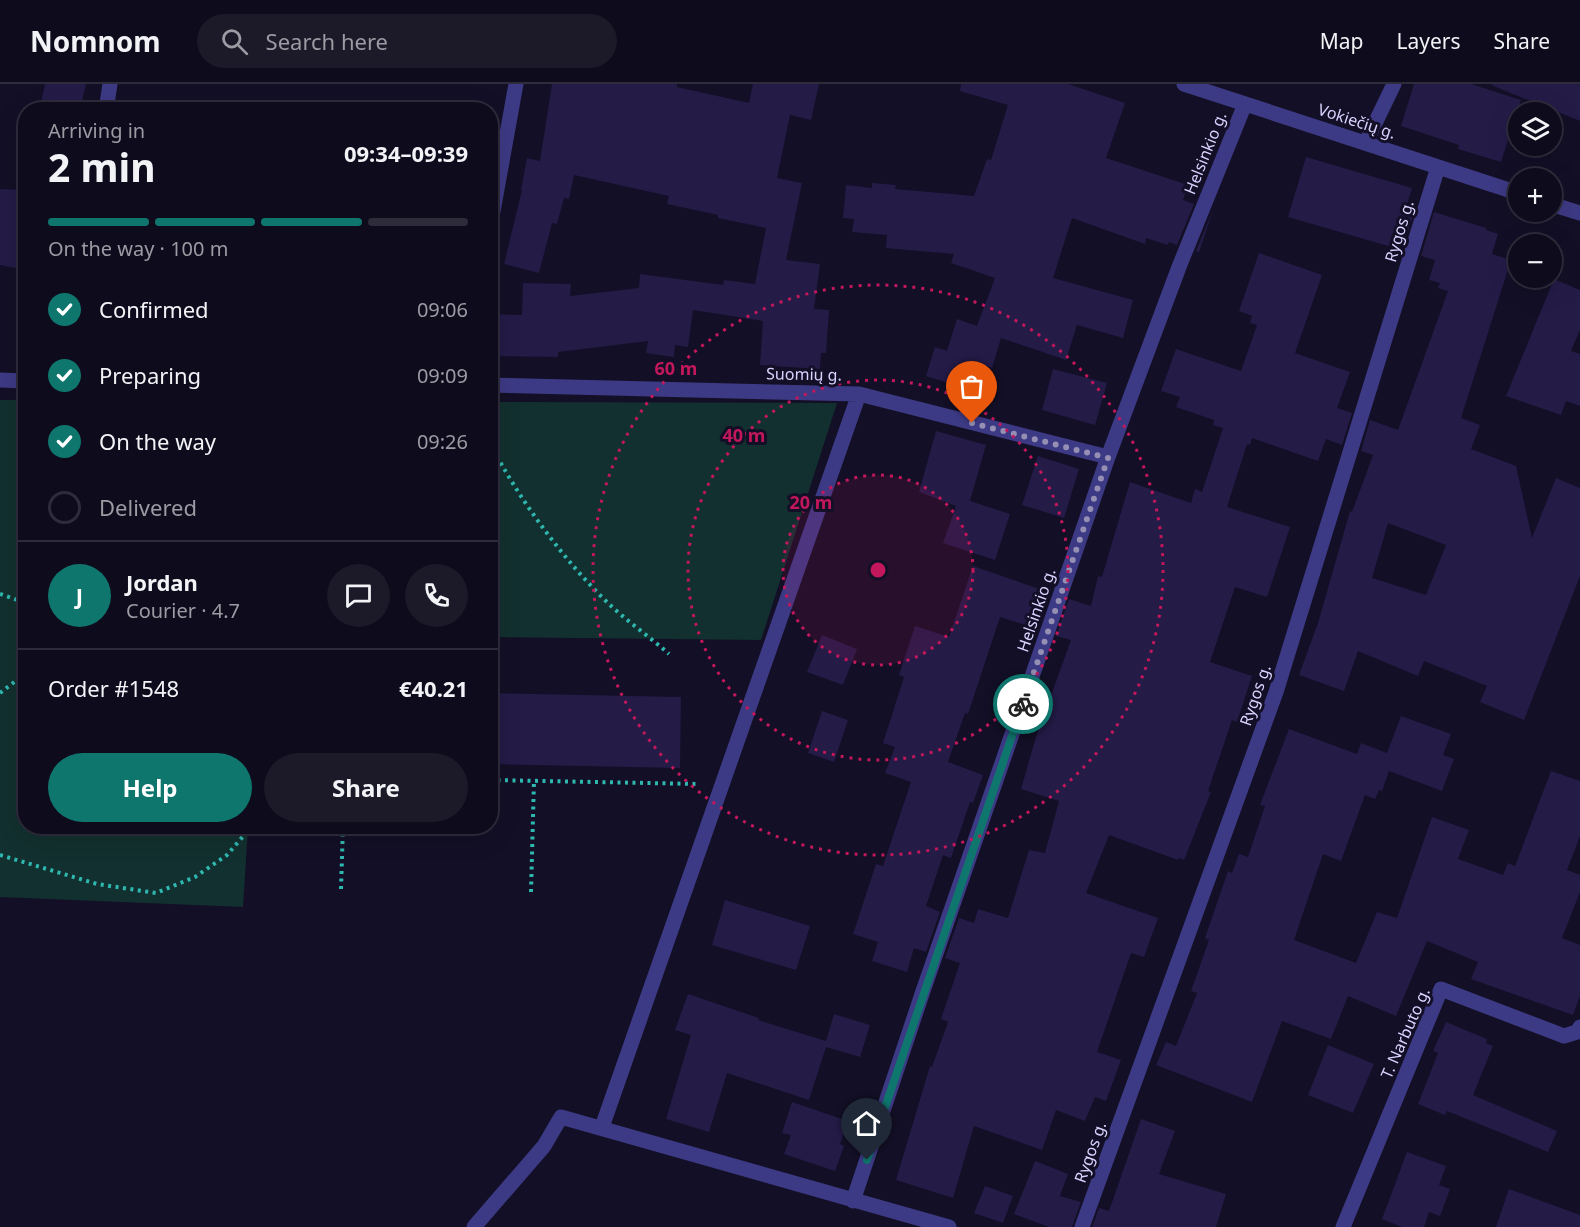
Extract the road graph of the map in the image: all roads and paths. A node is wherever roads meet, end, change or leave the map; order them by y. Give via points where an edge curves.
1 (110, 84) edge
2 (516, 84) edge
3 (1184, 84) edge
4 (1394, 84) edge
5 (107, 102) edge
6 (1245, 104) junction
7 (1366, 142) junction
8 (1438, 167) junction
9 (498, 184) edge
10 (1508, 190) edge
11 (1562, 207) edge
12 (1580, 213) edge
13 (0, 380) edge
14 (18, 381) edge
15 (498, 385) edge
16 (859, 394) junction
17 (498, 458) edge
18 (1108, 458) junction
19 (0, 594) edge
20 (18, 600) edge
21 (669, 654) dead end
22 (18, 678) edge
23 (0, 693) edge
24 (498, 780) edge
25 (534, 780) junction
26 (722, 789) junction
27 (245, 834) edge
28 (343, 834) edge
29 (0, 855) edge
30 (341, 889) dead end
31 (531, 892) dead end
32 (1580, 1028) edge
33 (602, 1127) junction
34 (853, 1201) junction
35 (474, 1227) edge
36 (949, 1227) edge
37 (1083, 1227) edge
38 (1342, 1227) edge

1 - 5 street
2 - 9 street
3 - 6 street, Vokiečių g.
4 - 7 street
6 - 7 street, Vokiečių g.
6 - 18 street, Helsinkio g.
7 - 8 street, Vokiečių g.
8 - 10 street, Vokiečių g.
8 - 37 street, Rygos g. via 1276,692
11 - 12 street
13 - 14 street
15 - 16 street, Suomių g.
16 - 18 street, Suomių g.
16 - 26 street
17 - 21 path via 558,547 609,604
18 - 34 street, Helsinkio g.
19 - 20 path
22 - 23 path
24 - 25 path
25 - 26 path via 692,783
25 - 31 path
26 - 33 street
27 - 29 path via 227,855 204,872 156,893 98,884
28 - 30 path
32 - 38 street, T. Narbuto g. via 1564,1036 1441,989
33 - 34 street
33 - 35 street via 561,1117 544,1146
34 - 36 street

